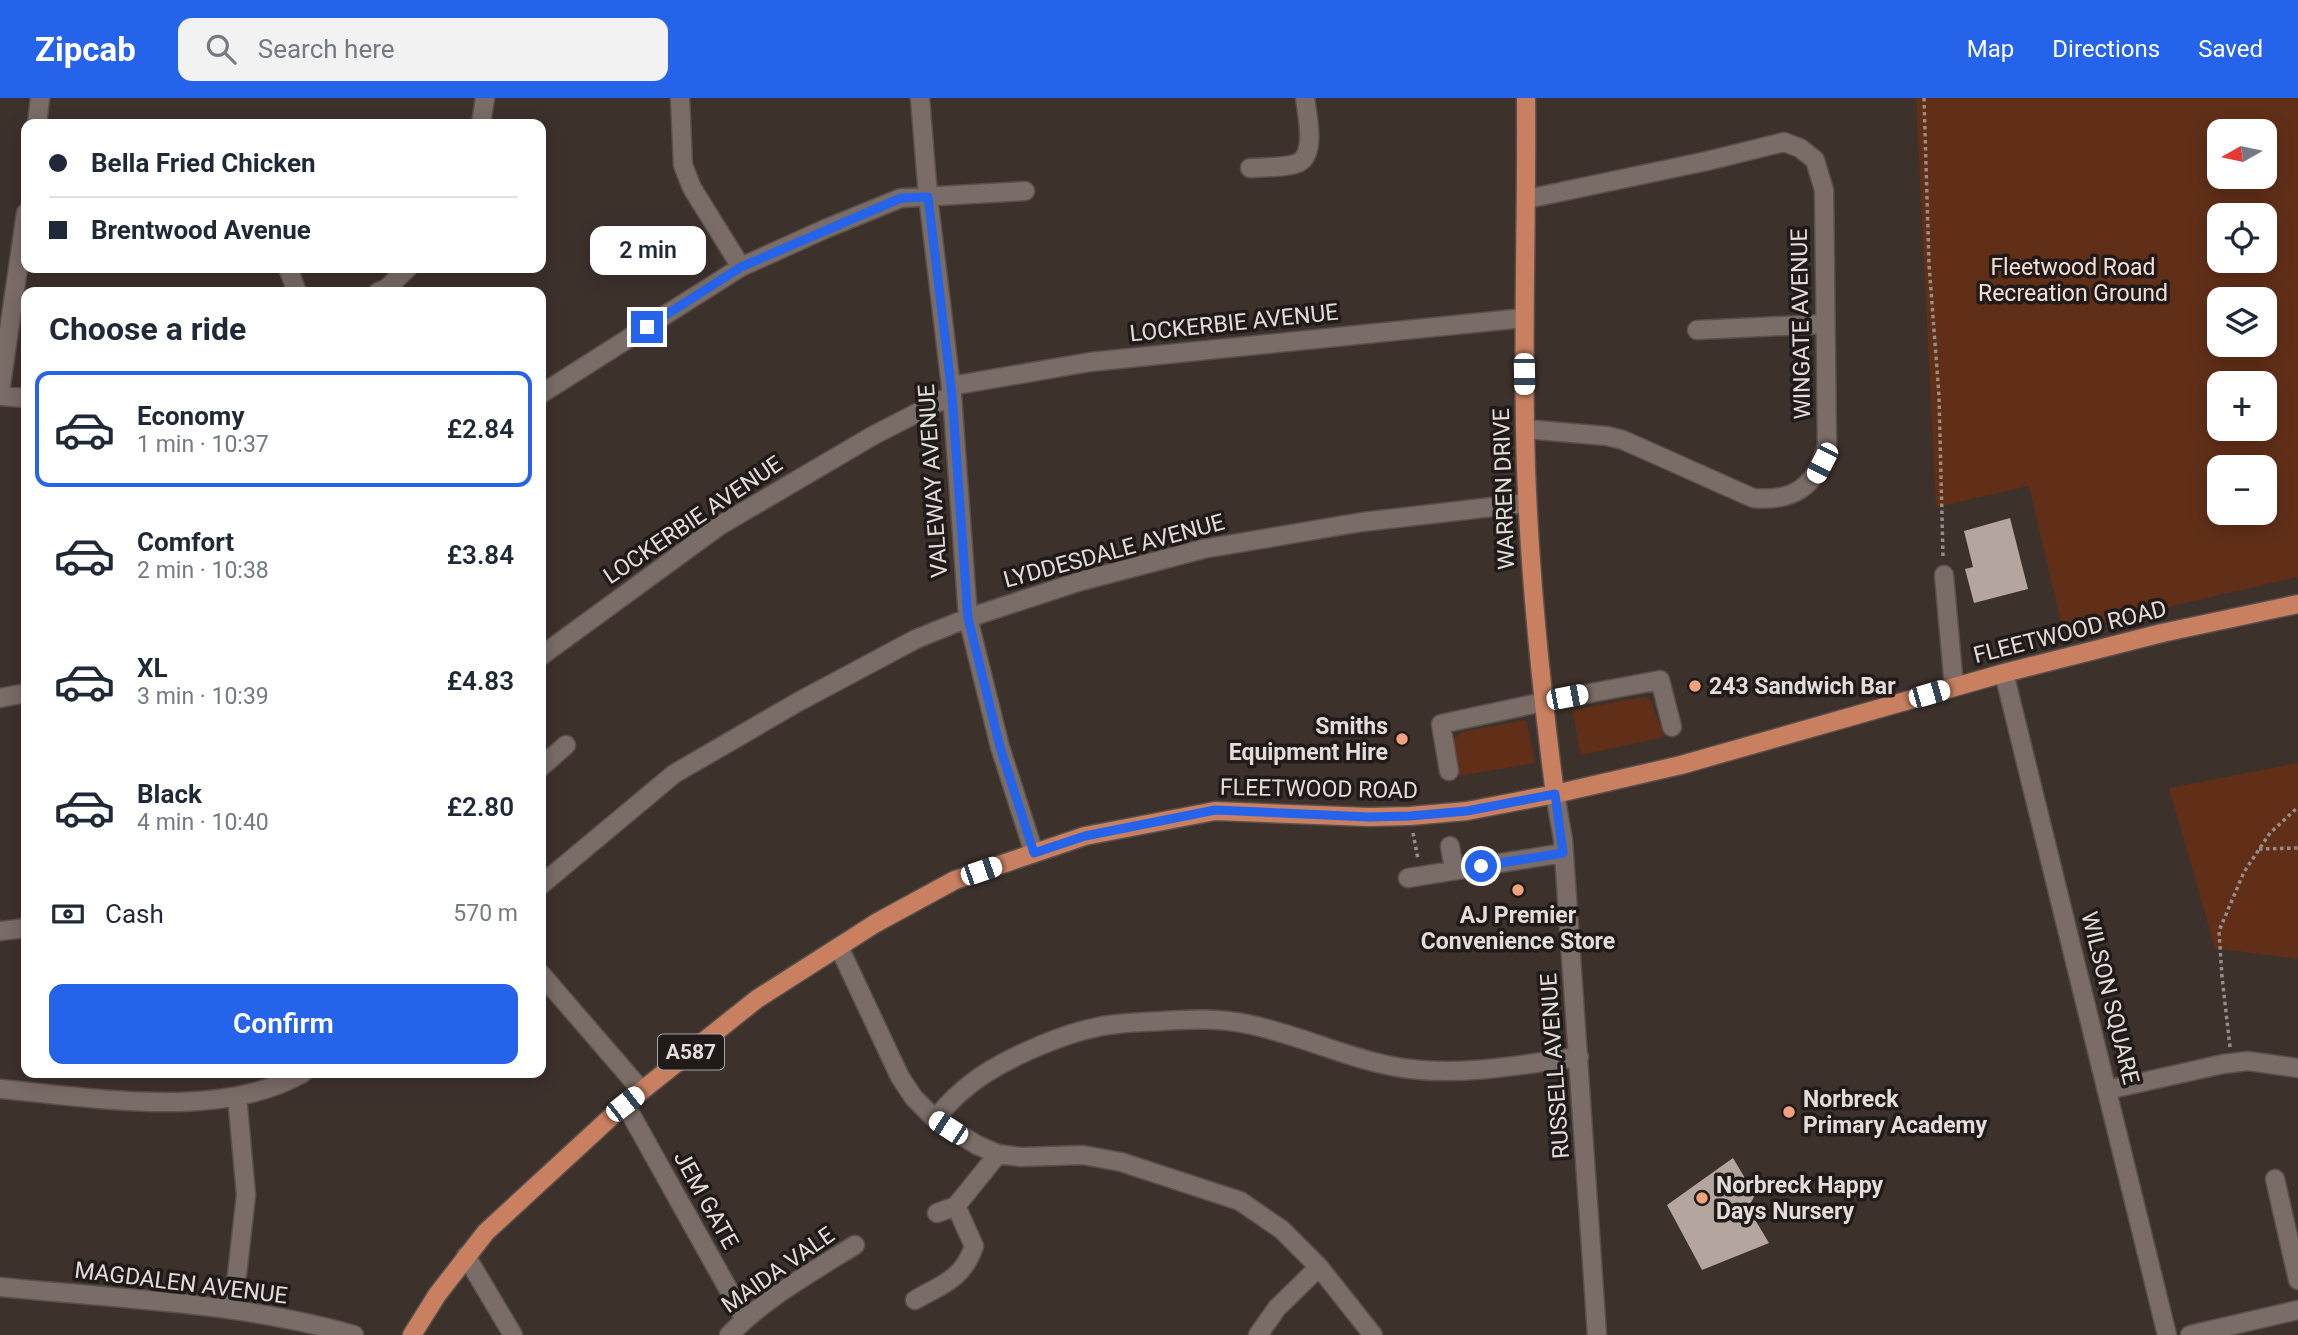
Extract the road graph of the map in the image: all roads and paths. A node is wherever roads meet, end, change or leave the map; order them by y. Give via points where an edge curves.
1 (40, 98) edge
2 (485, 98) edge
3 (680, 98) edge
4 (920, 98) edge
5 (1305, 98) edge
6 (1526, 98) edge
7 (1924, 98) edge
8 (38, 119) edge
9 (482, 119) edge
10 (1251, 168) dead end
11 (1025, 191) dead end
12 (928, 197) junction
13 (1527, 199) junction
14 (21, 247) edge
15 (741, 267) junction
16 (403, 273) edge
17 (390, 287) edge
18 (1524, 318) junction
19 (1825, 324) junction
20 (1698, 330) dead end
21 (951, 390) junction
22 (546, 391) edge
23 (0, 392) edge
24 (21, 397) edge
25 (1525, 429) junction
26 (1527, 503) junction
27 (1944, 575) joint
28 (2298, 604) edge
29 (968, 618) junction
30 (546, 652) edge
31 (2004, 673) junction
32 (1954, 687) junction
33 (21, 694) edge
34 (0, 698) edge
35 (1543, 702) junction
36 (1672, 727) dead end
37 (566, 745) dead end
38 (546, 762) edge
39 (1449, 771) dead end
40 (1555, 794) junction
41 (2298, 807) edge
42 (1410, 816) junction
43 (1450, 846) dead end
44 (2298, 848) edge
45 (2259, 849) junction
46 (1034, 853) junction
47 (1563, 853) junction
48 (1454, 870) junction
49 (1414, 876) joint
50 (546, 881) edge
51 (21, 929) edge
52 (0, 931) edge
53 (838, 947) junction
54 (546, 980) edge
55 (1579, 1057) junction
56 (2232, 1063) junction
57 (2298, 1068) edge
58 (291, 1078) edge
59 (0, 1089) edge
60 (2107, 1090) junction
61 (642, 1091) junction
62 (237, 1096) junction
63 (625, 1104) junction
64 (935, 1119) junction
65 (998, 1154) junction
66 (2275, 1179) dead end
67 (957, 1206) junction
68 (937, 1213) dead end
69 (855, 1245) dead end
70 (466, 1256) junction
71 (1319, 1267) junction
72 (2298, 1280) edge
73 (0, 1287) edge
74 (915, 1300) dead end
75 (233, 1310) junction
76 (2298, 1310) edge
77 (745, 1319) junction
78 (354, 1335) edge
79 (412, 1335) edge
80 (513, 1335) edge
81 (729, 1335) edge
82 (1258, 1335) edge
83 (1373, 1335) edge
84 (1597, 1335) edge
85 (2167, 1335) edge
86 (2190, 1335) edge

1 - 8 street
2 - 9 street
3 - 15 street via 683,165 692,188
4 - 12 street, VALEWAY AVENUE
5 - 10 street via 1310,143 1305,157 1294,164
6 - 13 main road, WARREN DRIVE
7 - 27 path
11 - 12 street
12 - 15 street via 901,198
12 - 21 street, VALEWAY AVENUE
13 - 18 main road, WARREN DRIVE
13 - 19 street, WINGATE AVENUE via 1784,142 1800,148 1815,160 1824,190
14 - 23 street
15 - 22 street
16 - 17 street
18 - 21 street, LOCKERBIE AVENUE via 1090,362
18 - 25 main road, WARREN DRIVE
19 - 20 street
19 - 25 street, WINGATE AVENUE via 1826,444 1822,463 1814,479 1774,500 1753,498 1623,440
21 - 29 street, VALEWAY AVENUE
21 - 30 street, LOCKERBIE AVENUE via 719,526
23 - 24 street
25 - 26 main road, WARREN DRIVE
26 - 29 street, LYDDESDALE AVENUE via 1362,522 1203,550 1081,581
26 - 35 main road, WARREN DRIVE
27 - 32 street
28 - 31 main road, FLEETWOOD ROAD / A587
29 - 46 street, VALEWAY AVENUE via 1000,747
29 - 50 street, LYDDESDALE AVENUE via 916,639 810,695 674,774
31 - 32 main road, FLEETWOOD ROAD / A587
31 - 60 street, WILSON SQUARE
32 - 40 main road, FLEETWOOD ROAD / A587 via 1682,765
33 - 34 street
35 - 36 street via 1660,680
35 - 39 street via 1441,724
35 - 40 main road, WARREN DRIVE
37 - 38 street
40 - 42 main road, FLEETWOOD ROAD / A587 via 1467,811
40 - 47 street, RUSSELL AVENUE
41 - 45 path
42 - 46 main road, FLEETWOOD ROAD / A587 via 1215,810 1085,836
42 - 49 path
43 - 48 street
44 - 45 path
45 - 56 path via 2219,931
46 - 53 main road, FLEETWOOD ROAD / A587 via 955,880
47 - 48 street
47 - 55 street, RUSSELL AVENUE
48 - 49 street
51 - 52 street
53 - 61 main road, FLEETWOOD ROAD / A587 via 757,999
53 - 64 street via 900,1077
54 - 61 street
55 - 64 street via 1478,1069 1411,1069 1245,1023 1203,1018 1109,1025 1005,1062 962,1091
55 - 84 street, RUSSELL AVENUE
56 - 57 street
56 - 60 street
58 - 62 street
59 - 62 street via 153,1102
60 - 85 street, WILSON SQUARE
61 - 63 main road, FLEETWOOD ROAD / A587
62 - 75 street via 246,1195
63 - 70 main road, FLEETWOOD ROAD / A587 via 486,1232
63 - 77 street, JEM GATE
64 - 65 street
65 - 67 street
65 - 71 street via 1083,1156 1121,1163 1240,1202 1282,1230
66 - 72 street
67 - 68 street
67 - 74 street via 974,1246 969,1262 959,1274
69 - 77 street, MAIDA VALE
70 - 79 main road, FLEETWOOD ROAD / A587
70 - 80 street
71 - 82 street via 1277,1308
71 - 83 street
73 - 75 street, MAGDALEN AVENUE
75 - 78 street, MAGDALEN AVENUE
76 - 86 street
77 - 81 street, MAIDA VALE

